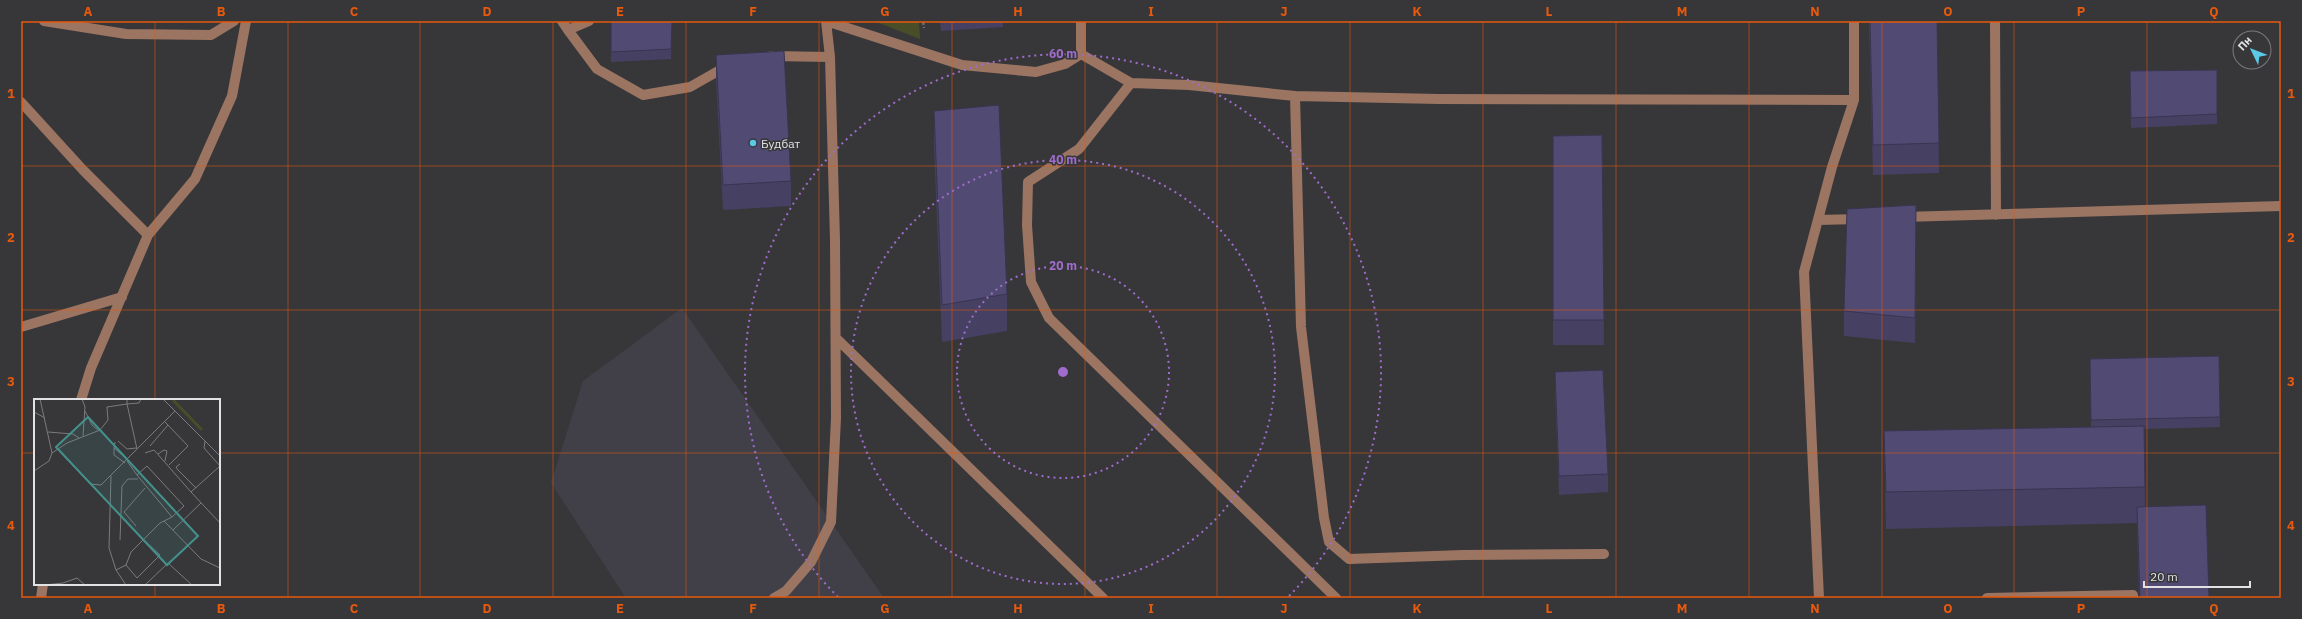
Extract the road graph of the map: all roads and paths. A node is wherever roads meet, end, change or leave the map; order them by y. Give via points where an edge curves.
1 (44, 21) edge
2 (234, 21) edge
3 (246, 21) edge
4 (562, 21) edge
5 (589, 21) edge
6 (826, 21) edge
7 (1081, 21) edge
8 (1854, 21) edge
9 (1995, 21) edge
10 (568, 30) junction
11 (1081, 54) junction
12 (762, 56) edge
13 (830, 57) junction
14 (734, 62) edge
15 (1131, 83) junction
16 (1296, 96) junction
17 (1854, 100) junction
18 (21, 102) edge
19 (2281, 206) edge
20 (1996, 215) junction
21 (1872, 218) edge
22 (1896, 218) edge
23 (1818, 220) junction
24 (148, 235) junction
25 (122, 297) junction
26 (21, 326) edge
27 (836, 338) junction
28 (81, 399) edge
29 (1604, 554) dead end
30 (43, 585) edge
31 (41, 598) edge
32 (774, 598) edge
33 (1103, 598) edge
34 (1336, 598) edge
35 (1819, 598) edge
36 (1987, 598) edge
37 (2133, 598) edge

1 - 2 street via 126,34 211,35
3 - 24 street via 232,96 195,179
4 - 10 street
5 - 10 street
6 - 11 street via 962,64 1036,72 1065,64
6 - 13 street
7 - 11 street
8 - 17 street
9 - 20 street
10 - 14 street via 597,69 643,95 690,87
11 - 15 street
12 - 13 street
13 - 27 street
15 - 16 street via 1189,85
15 - 34 street via 1079,149 1028,182 1027,225 1031,282 1049,318
16 - 17 street
16 - 29 street via 1301,327 1329,542 1349,559
17 - 23 street
18 - 24 street via 83,170
19 - 20 street
20 - 22 street
21 - 23 street
23 - 35 street via 1804,272
24 - 25 street
25 - 26 street
25 - 28 street via 91,368
27 - 32 street via 836,418 831,522 811,562 786,591
27 - 33 street
30 - 31 street
36 - 37 street via 2133,595

